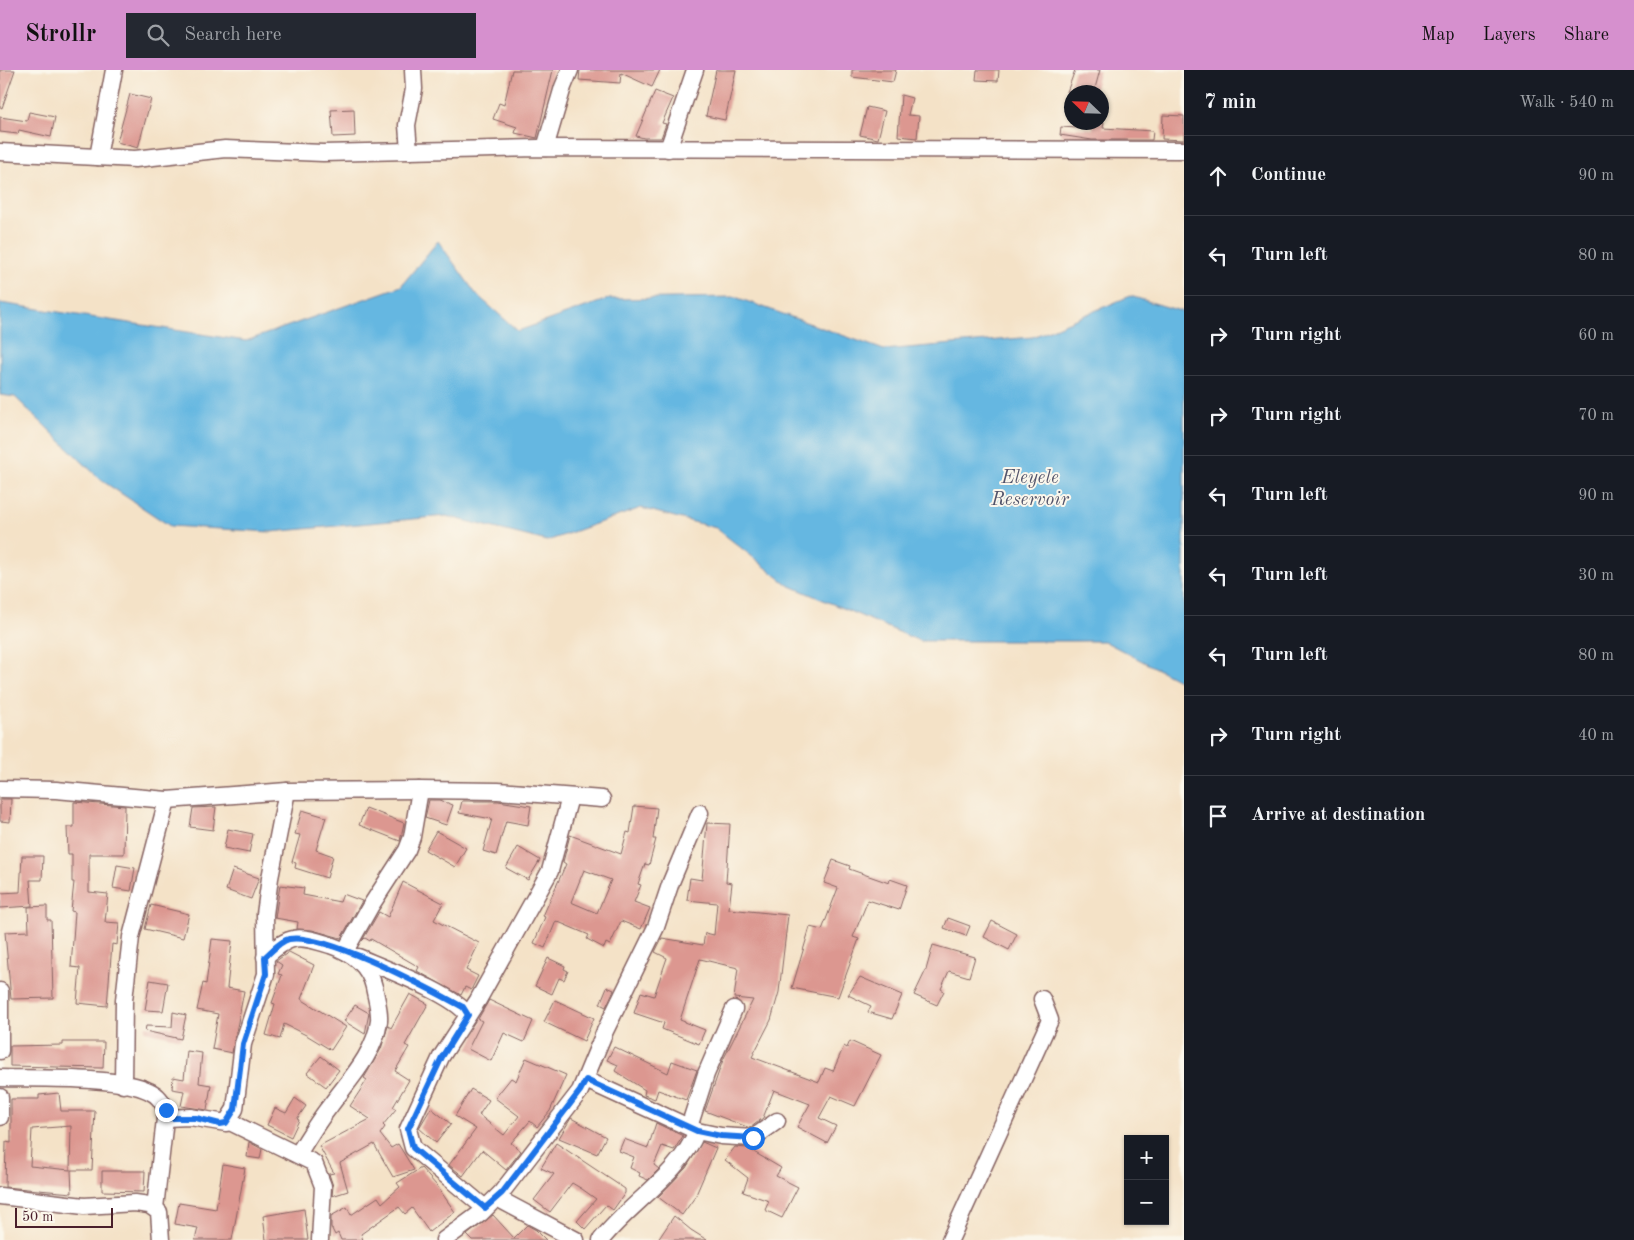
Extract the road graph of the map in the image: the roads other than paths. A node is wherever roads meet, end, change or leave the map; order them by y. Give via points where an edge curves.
1 (114, 70) edge
2 (413, 70) edge
3 (570, 70) edge
4 (695, 70) edge
5 (545, 148) junction
6 (668, 149) junction
7 (1184, 150) edge
8 (409, 151) junction
9 (0, 152) edge
10 (98, 157) junction
11 (0, 789) edge
12 (420, 790) junction
13 (287, 791) junction
14 (570, 796) junction
15 (602, 799) dead end
16 (167, 800) junction
17 (700, 813) dead end
18 (349, 953) junction
19 (265, 957) junction
20 (0, 991) edge
21 (1042, 999) dead end
22 (734, 1009) dead end
23 (468, 1015) junction
24 (0, 1051) edge
25 (0, 1078) edge
26 (586, 1080) junction
27 (123, 1084) junction
28 (0, 1097) edge
29 (0, 1117) edge
30 (165, 1118) junction
31 (228, 1121) junction
32 (776, 1121) dead end
33 (693, 1129) junction
34 (298, 1154) junction
35 (0, 1196) edge
36 (491, 1203) junction
37 (155, 1208) junction
38 (161, 1240) edge
39 (320, 1240) edge
40 (444, 1240) edge
41 (576, 1240) edge
42 (601, 1240) edge
43 (950, 1240) edge

1 - 10 street
2 - 8 street via 414,89 407,125
3 - 5 street
4 - 6 street
5 - 6 street
5 - 8 street
6 - 7 street
8 - 10 street via 323,153 225,149 135,159
9 - 10 street
11 - 16 street via 56,790
12 - 13 street
12 - 14 street
12 - 18 street via 407,850 365,914
13 - 16 street
13 - 19 street via 270,878
14 - 15 street
14 - 23 street via 550,871
16 - 27 street via 131,937 124,1000
17 - 26 street via 656,927 605,1031
18 - 19 street via 308,939 289,939
18 - 23 street via 428,988 463,1007
18 - 34 street via 372,979 379,1020 376,1036 358,1069
19 - 31 street via 266,974 243,1044 235,1109
20 - 24 street
21 - 43 street via 1050,1020
22 - 33 street via 706,1074
23 - 36 street via 442,1057 408,1129 413,1148
25 - 27 street
26 - 33 street
26 - 36 street
27 - 30 street via 149,1090 160,1099 166,1110
28 - 29 street
30 - 31 street via 196,1118 220,1124
30 - 37 street
31 - 34 street
32 - 33 street via 753,1138 721,1136
33 - 42 street via 686,1154 616,1221
34 - 39 street via 314,1163 323,1186
35 - 37 street via 84,1206 135,1203
36 - 40 street
36 - 41 street
37 - 38 street via 159,1212

